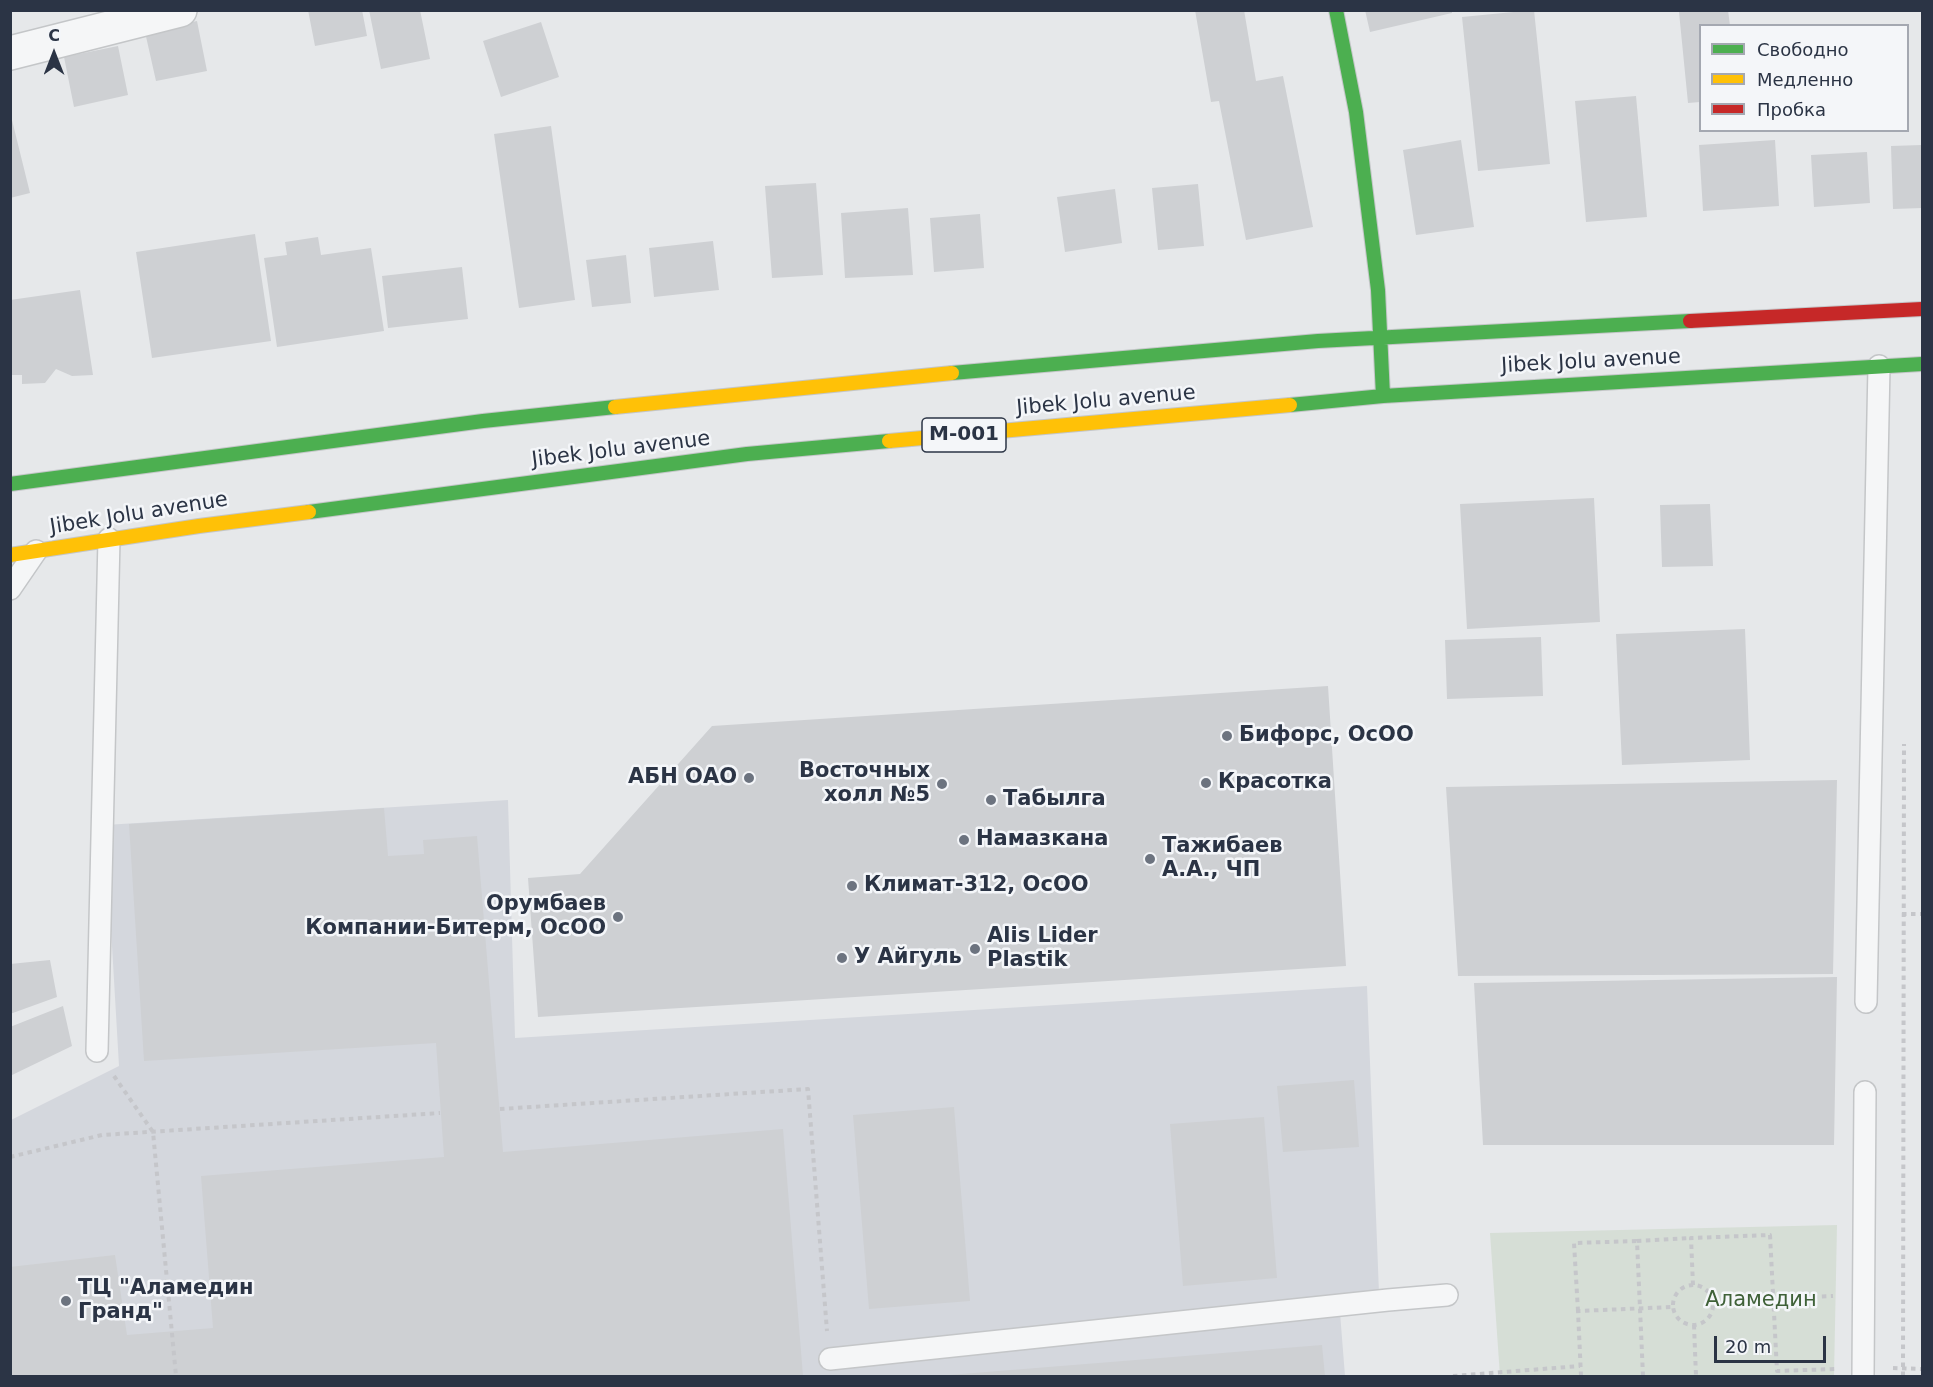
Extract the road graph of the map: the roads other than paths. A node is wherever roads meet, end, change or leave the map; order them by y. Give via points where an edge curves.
1 (180, 10) edge
2 (1336, 10) edge
3 (10, 53) edge
4 (1923, 309) edge
5 (1380, 338) junction
6 (1923, 364) edge
7 (1879, 366) junction
8 (1383, 396) junction
9 (10, 484) edge
10 (109, 539) junction
11 (36, 551) junction
12 (10, 555) edge
13 (10, 589) edge
14 (1866, 1002) dead end
15 (96, 1050) road end
16 (1865, 1092) dead end
17 (1447, 1295) dead end
18 (830, 1359) road end
19 (1863, 1372) edge

1 - 3 street
2 - 5 main road via 1356,112 1378,290
4 - 5 main road, Jibek Jolu avenue
5 - 8 main road
5 - 9 main road, Jibek Jolu avenue via 913,376 506,418
6 - 7 main road, Jibek Jolu avenue / М-001
7 - 8 main road, Jibek Jolu avenue / М-001
7 - 14 lane
8 - 10 main road, Jibek Jolu avenue / М-001 via 747,454
10 - 11 main road, Jibek Jolu avenue / М-001
10 - 15 lane
11 - 12 main road, Jibek Jolu avenue / М-001
11 - 13 lane
16 - 19 lane
17 - 18 lane

